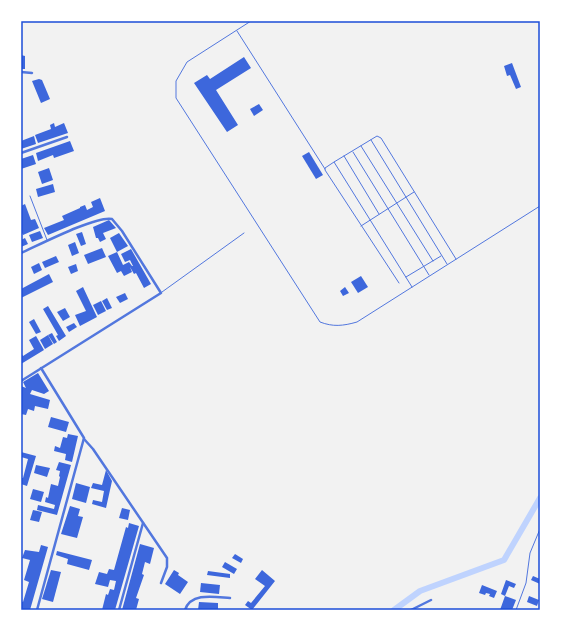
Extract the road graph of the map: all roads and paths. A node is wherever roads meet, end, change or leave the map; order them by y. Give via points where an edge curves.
1 (251, 21) edge
2 (236, 31) junction
3 (21, 72) edge
4 (32, 72) dead end
5 (67, 137) dead end
6 (371, 140) junction
7 (361, 146) junction
8 (352, 152) junction
9 (21, 153) edge
10 (344, 156) junction
11 (334, 162) junction
12 (325, 169) junction
13 (415, 192) junction
14 (30, 196) dead end
15 (406, 197) junction
16 (397, 203) junction
17 (540, 206) edge
18 (388, 208) junction
19 (379, 214) junction
20 (370, 219) junction
21 (361, 226) junction
22 (244, 234) dead end
23 (47, 241) junction
24 (21, 253) edge
25 (442, 256) junction
26 (456, 259) junction
27 (433, 261) junction
28 (447, 264) junction
29 (424, 267) junction
30 (429, 275) junction
31 (406, 277) junction
32 (399, 283) dead end
33 (412, 287) junction
34 (161, 293) junction
35 (41, 368) junction
36 (21, 381) edge
37 (84, 438) junction
38 (143, 522) junction
39 (540, 529) edge
40 (162, 583) dead end
41 (230, 598) dead end
42 (431, 600) dead end
43 (37, 610) edge
44 (118, 610) edge
45 (185, 610) edge
46 (412, 610) edge
47 (516, 610) edge

1 - 2 lane
2 - 12 lane
2 - 33 lane via 184,65 175,84 176,98 320,322 329,326 357,322
3 - 4 street
5 - 9 street
6 - 7 lane
6 - 13 lane via 377,136 381,138
6 - 15 lane
7 - 8 lane
7 - 16 lane
8 - 10 lane
8 - 18 lane
10 - 11 lane
10 - 19 lane
11 - 12 lane
11 - 20 lane
12 - 21 lane
13 - 15 lane
13 - 26 lane
14 - 23 lane
15 - 16 lane
15 - 25 lane
16 - 18 lane
16 - 27 lane
17 - 26 lane
18 - 19 lane
18 - 29 lane
19 - 20 lane
20 - 21 lane
20 - 31 lane
21 - 32 lane
22 - 34 lane
23 - 24 street
23 - 34 street via 75,228 112,219
25 - 27 lane
25 - 28 lane
26 - 28 lane
27 - 29 lane
28 - 30 lane
29 - 30 lane
29 - 31 lane
30 - 33 lane
31 - 33 lane
34 - 35 street
35 - 36 street
35 - 37 street
37 - 38 street
37 - 43 street
38 - 40 street via 168,558
38 - 44 street
39 - 47 lane via 530,553 526,583
41 - 45 street via 197,598 187,605
42 - 46 street

